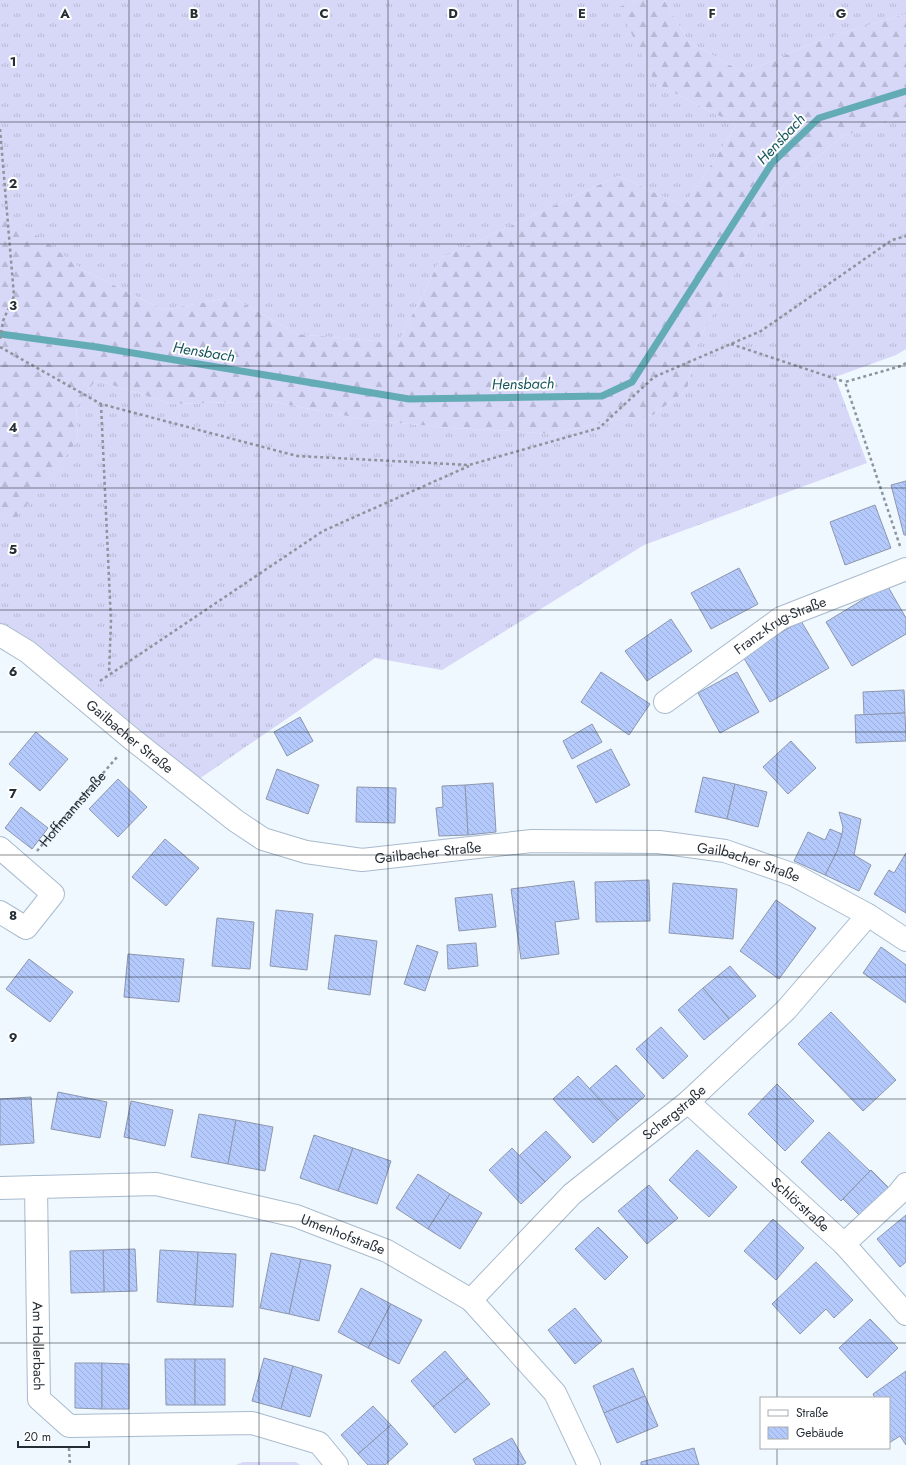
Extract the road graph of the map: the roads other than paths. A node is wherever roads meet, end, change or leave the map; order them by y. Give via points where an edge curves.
1 (906, 569) edge
2 (0, 635) edge
3 (665, 702) dead end
4 (0, 848) edge
5 (0, 912) edge
6 (868, 915) junction
7 (906, 940) edge
8 (688, 1102) junction
9 (906, 1184) edge
10 (36, 1187) junction
11 (0, 1188) edge
12 (844, 1244) junction
13 (471, 1300) junction
14 (906, 1314) edge
15 (337, 1465) edge
16 (589, 1465) edge

1 - 3 street, Franz-Krug-Straße via 782,618
2 - 6 street, Gailbacher Straße via 28,652 132,739 236,821 263,839 306,852 362,860 532,841 659,842 725,851 794,875
4 - 5 street via 53,894 26,928
6 - 7 street, Gailbacher Straße
6 - 8 street, Schergstraße via 786,1010
8 - 12 street, Schlörstraße
8 - 13 street, Schergstraße via 572,1194
9 - 12 street
10 - 11 street, Umenhofstraße
10 - 13 street, Umenhofstraße via 156,1184 296,1216 387,1251
10 - 15 street, Am Hollerbach via 39,1399 69,1426 252,1423 319,1443
12 - 14 street, Schlörstraße
13 - 16 street, Umenhofstraße via 555,1393

